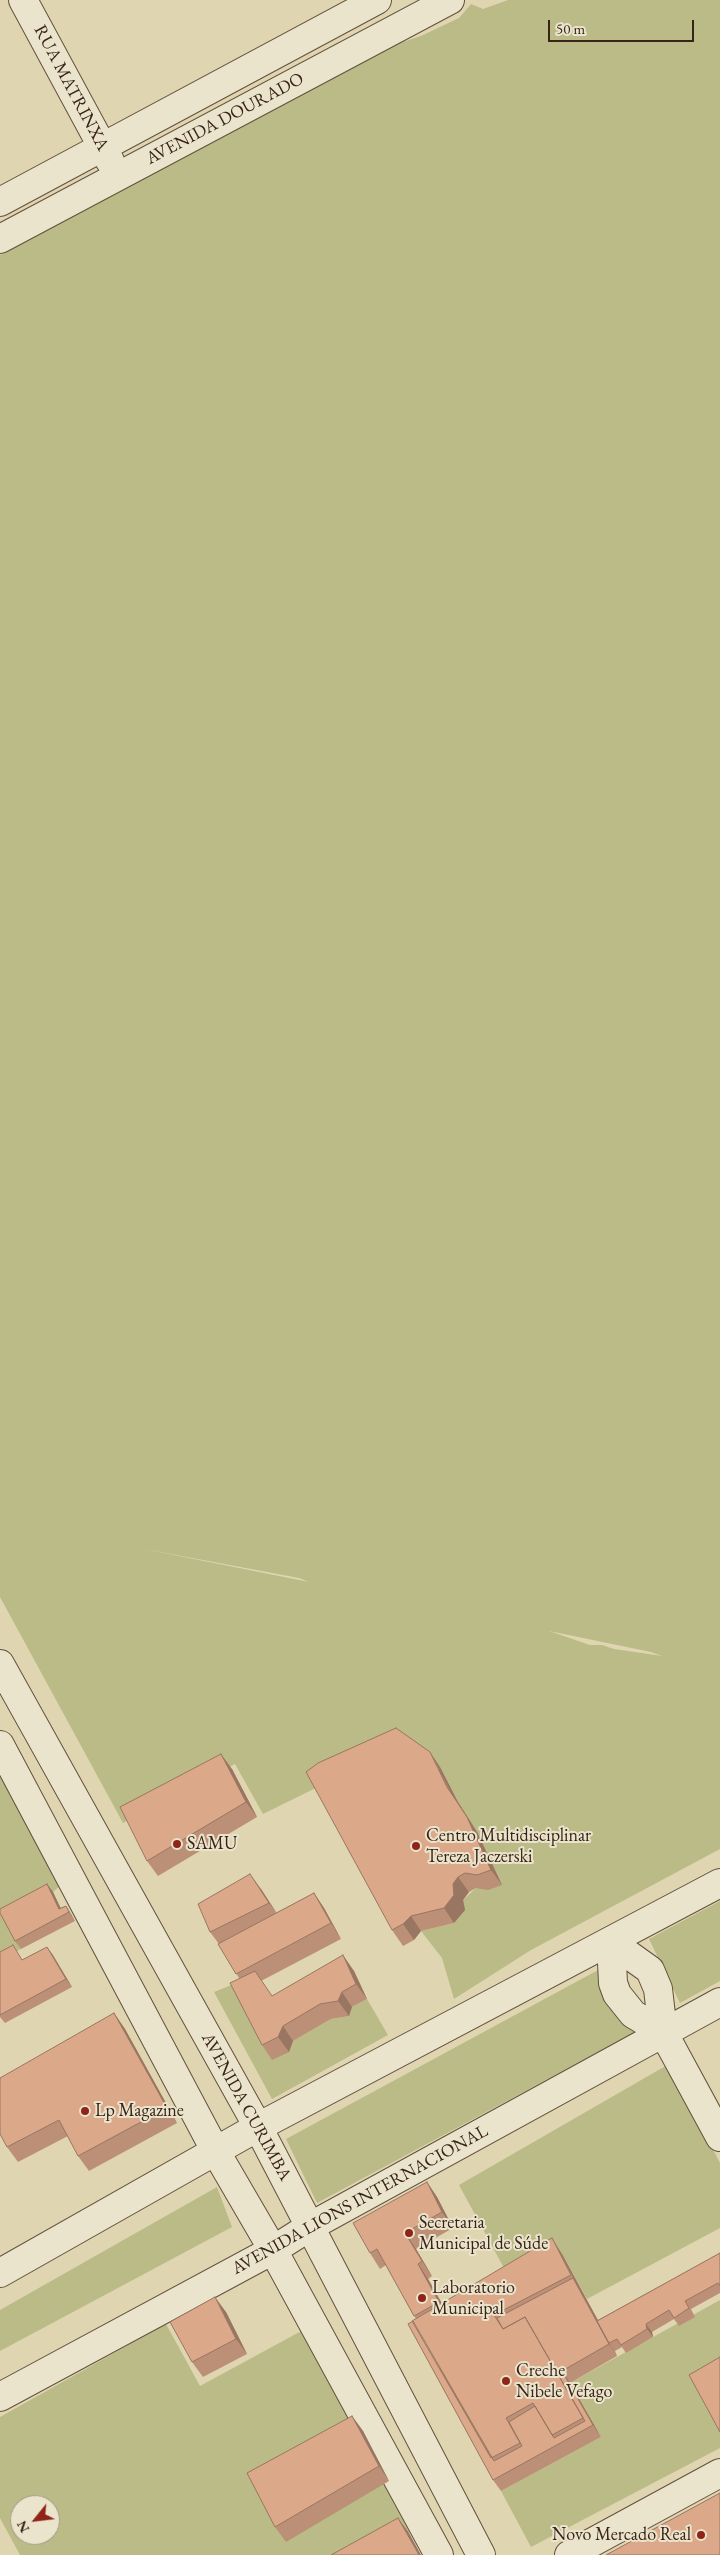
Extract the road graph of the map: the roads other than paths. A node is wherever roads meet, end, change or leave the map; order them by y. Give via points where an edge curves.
1 (23, 0) edge
2 (377, 0) edge
3 (450, 0) edge
4 (102, 147) junction
5 (118, 176) junction
6 (0, 202) edge
7 (0, 239) edge
8 (0, 1664) edge
9 (0, 1745) edge
10 (720, 1883) edge
11 (611, 1942) junction
12 (720, 2002) edge
13 (663, 2032) junction
14 (258, 2127) junction
15 (720, 2138) edge
16 (216, 2152) junction
17 (311, 2226) junction
18 (273, 2250) junction
19 (0, 2273) edge
20 (0, 2397) edge
21 (720, 2473) edge
22 (439, 2555) edge
23 (481, 2555) edge
24 (569, 2555) edge

1 - 4 street, RUA MATRINXA
2 - 4 street, AVENIDA DOURADO
3 - 5 street, AVENIDA DOURADO
4 - 5 street, RUA MATRINXA
4 - 6 street, AVENIDA DOURADO
5 - 7 street, AVENIDA DOURADO
8 - 14 street, AVENIDA CURIMBA
9 - 16 street
10 - 11 street
11 - 13 street via 650,1970 658,1989
11 - 13 street via 613,1983 617,1994 633,2014
11 - 14 street
12 - 13 street, AVENIDA LIONS INTERNACIONAL
13 - 15 street
13 - 17 street, AVENIDA LIONS INTERNACIONAL
14 - 16 street
14 - 17 street, AVENIDA CURIMBA
16 - 18 street
16 - 19 street
17 - 18 street, AVENIDA LIONS INTERNACIONAL
17 - 23 street, AVENIDA CURIMBA
18 - 20 street, AVENIDA LIONS INTERNACIONAL
18 - 22 street
21 - 24 street

